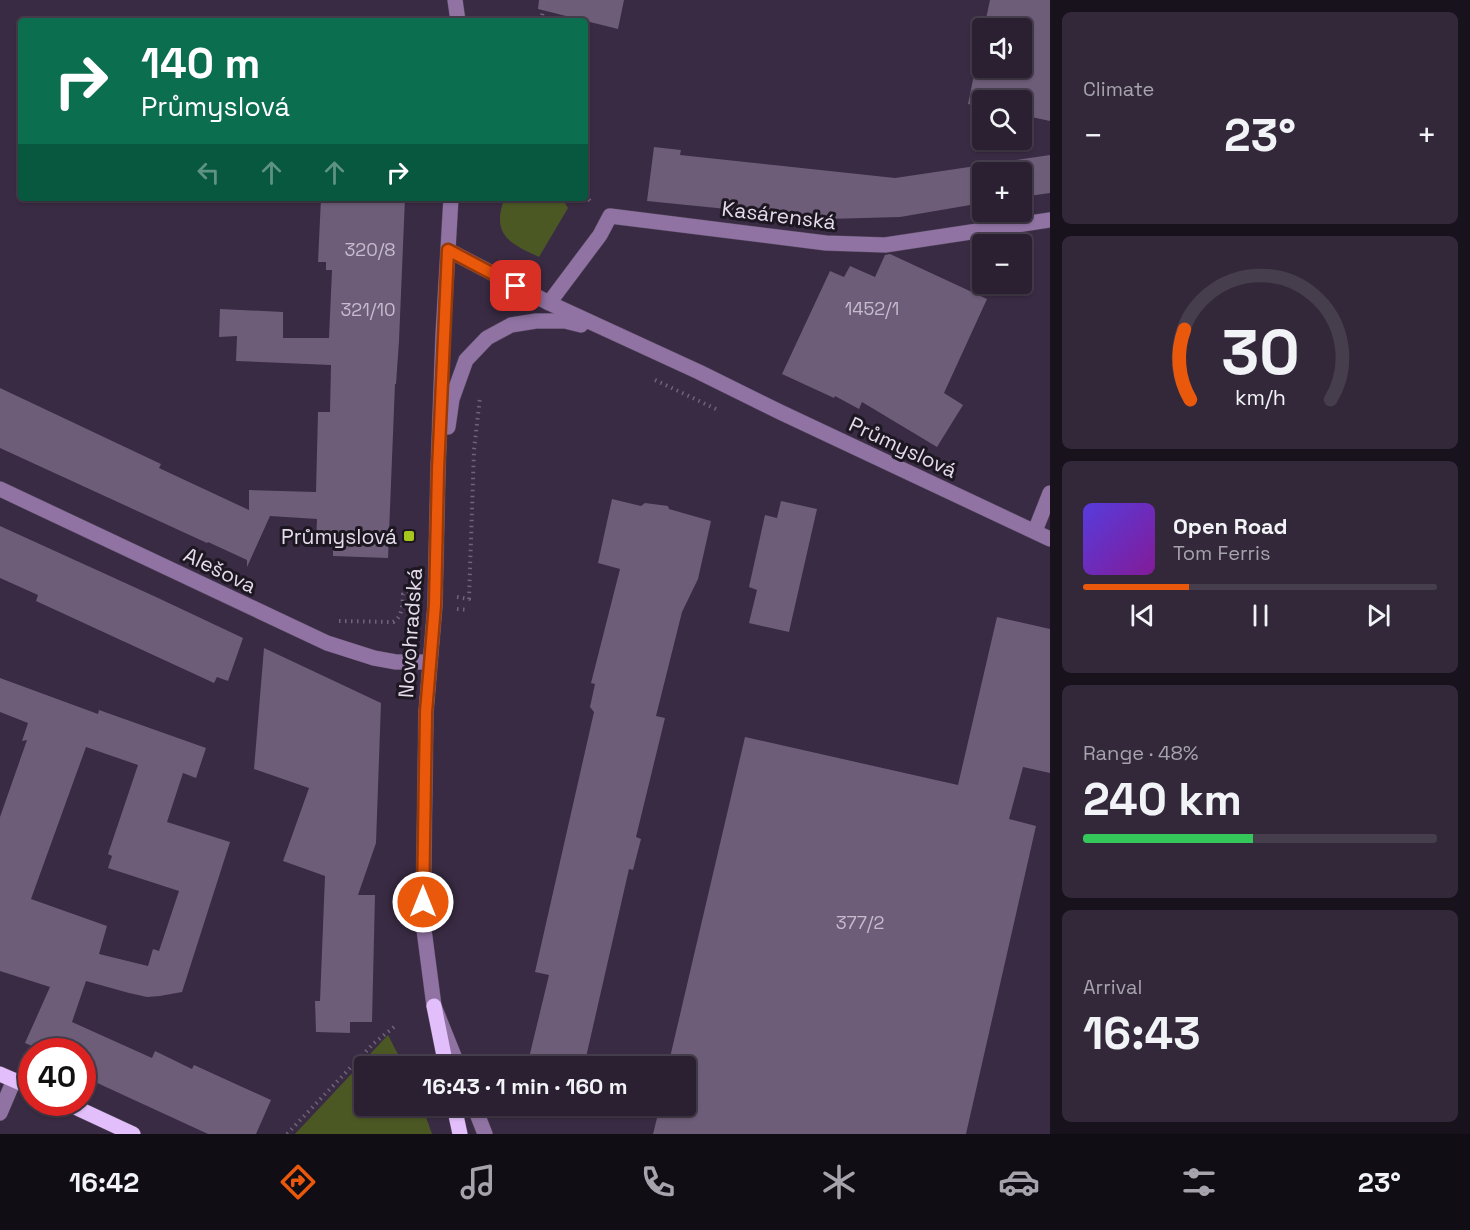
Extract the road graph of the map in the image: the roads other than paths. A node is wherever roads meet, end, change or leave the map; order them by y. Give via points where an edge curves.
1 (455, 0) edge
2 (458, 18) edge
3 (451, 201) edge
4 (1050, 220) edge
5 (448, 250) junction
6 (549, 303) junction
7 (607, 330) junction
8 (438, 470) junction
9 (0, 489) edge
10 (1050, 493) edge
11 (1035, 531) junction
12 (1050, 539) edge
13 (430, 662) junction
14 (434, 1006) junction
15 (444, 1056) edge
16 (454, 1056) edge
17 (0, 1074) edge
18 (15, 1080) junction
19 (18, 1081) edge
20 (0, 1113) edge
21 (95, 1116) edge
22 (456, 1116) edge
23 (478, 1116) edge
24 (134, 1134) edge
25 (460, 1134) edge
26 (485, 1134) edge

1 - 2 street
3 - 5 street, Novohradská
4 - 6 street, Kasárenská via 885,245 826,243 610,216
5 - 6 street, Průmyslová
5 - 8 street, Novohradská
6 - 7 street, Průmyslová
7 - 8 street via 565,321 536,321 511,325 487,338 466,360 452,399
7 - 11 street, Průmyslová
8 - 13 street, Novohradská
9 - 13 street, Alešova via 327,644 396,662
10 - 11 street
11 - 12 street, Průmyslová
13 - 14 street, Novohradská via 423,921
14 - 15 main road
14 - 16 street, Novohradská
17 - 18 main road
18 - 19 main road
18 - 20 street
21 - 24 main road
22 - 25 main road
23 - 26 street

